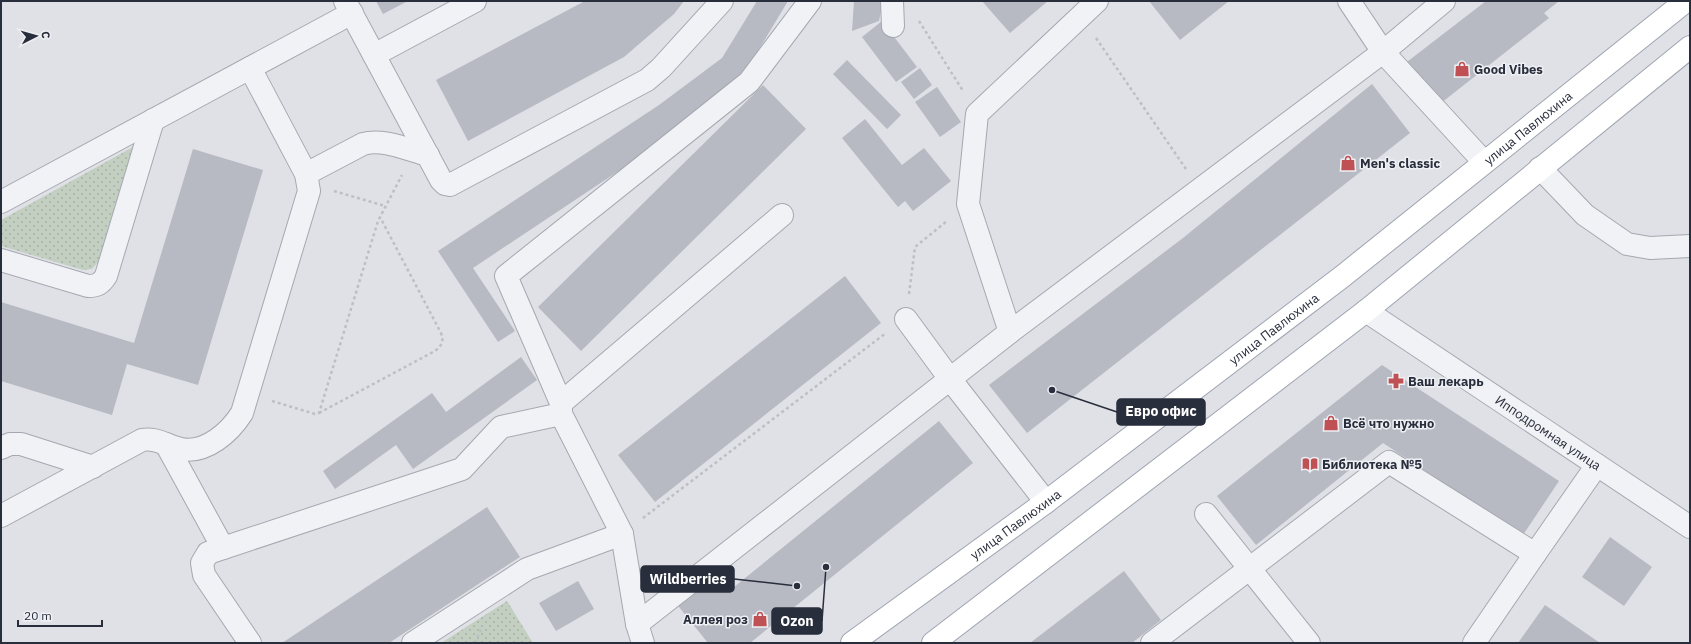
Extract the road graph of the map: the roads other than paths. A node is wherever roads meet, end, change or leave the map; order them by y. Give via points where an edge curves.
1 (475, 1) edge
2 (722, 1) edge
3 (810, 1) edge
4 (892, 1) edge
5 (1097, 1) edge
6 (1349, 1) edge
7 (1444, 1) edge
8 (1686, 1) edge
9 (348, 7) edge
10 (893, 26) dead end
11 (1690, 47) edge
12 (1383, 52) junction
13 (374, 55) junction
14 (250, 68) junction
15 (153, 120) junction
16 (421, 154) junction
17 (1484, 162) junction
18 (1540, 168) junction
19 (307, 178) junction
20 (1, 202) edge
21 (782, 215) dead end
22 (1690, 246) edge
23 (1, 260) edge
24 (1366, 311) junction
25 (906, 319) road end
26 (1010, 332) junction
27 (950, 379) junction
28 (561, 409) junction
29 (166, 444) junction
30 (1, 448) edge
31 (1597, 465) junction
32 (92, 467) junction
33 (1046, 502) junction
34 (1206, 514) dead end
35 (1, 516) edge
36 (1690, 527) edge
37 (622, 534) junction
38 (223, 548) junction
39 (1535, 554) junction
40 (1250, 568) junction
41 (638, 637) edge
42 (250, 643) edge
43 (413, 643) edge
44 (852, 643) edge
45 (932, 643) edge
46 (1152, 643) edge
47 (1309, 643) edge
48 (1474, 643) edge

1 - 13 street
2 - 16 street via 647,80 456,183 445,184
3 - 28 street via 749,82 506,276
4 - 10 street
5 - 26 street via 978,114 968,204
6 - 12 street
7 - 12 street
8 - 17 main road, улица Павлюхина
9 - 13 street
9 - 14 street
11 - 18 main road
12 - 17 street
12 - 26 street
13 - 16 street
14 - 15 street
14 - 19 street
15 - 20 street
15 - 23 street via 103,281 88,286
16 - 19 street via 369,142
17 - 33 main road, улица Павлюхина via 1337,280
18 - 22 street via 1585,215 1627,244 1650,248
18 - 24 main road
19 - 29 street via 308,195 242,413 234,425 215,441 204,446 182,449
21 - 28 street
24 - 31 street, Ипподромная улица
24 - 45 main road
25 - 27 street
26 - 27 street
27 - 33 street
27 - 41 street
28 - 37 street
28 - 38 street via 501,427 462,469
29 - 32 street via 149,439 142,440
29 - 38 street
30 - 32 street via 10,444 21,444
31 - 36 street, Ипподромная улица
31 - 39 street
32 - 35 street
33 - 44 main road, улица Павлюхина
34 - 40 street
37 - 41 street
37 - 43 street via 526,569
38 - 42 street via 208,553 202,569
39 - 40 street via 1389,462
39 - 48 street
40 - 46 street
40 - 47 street

